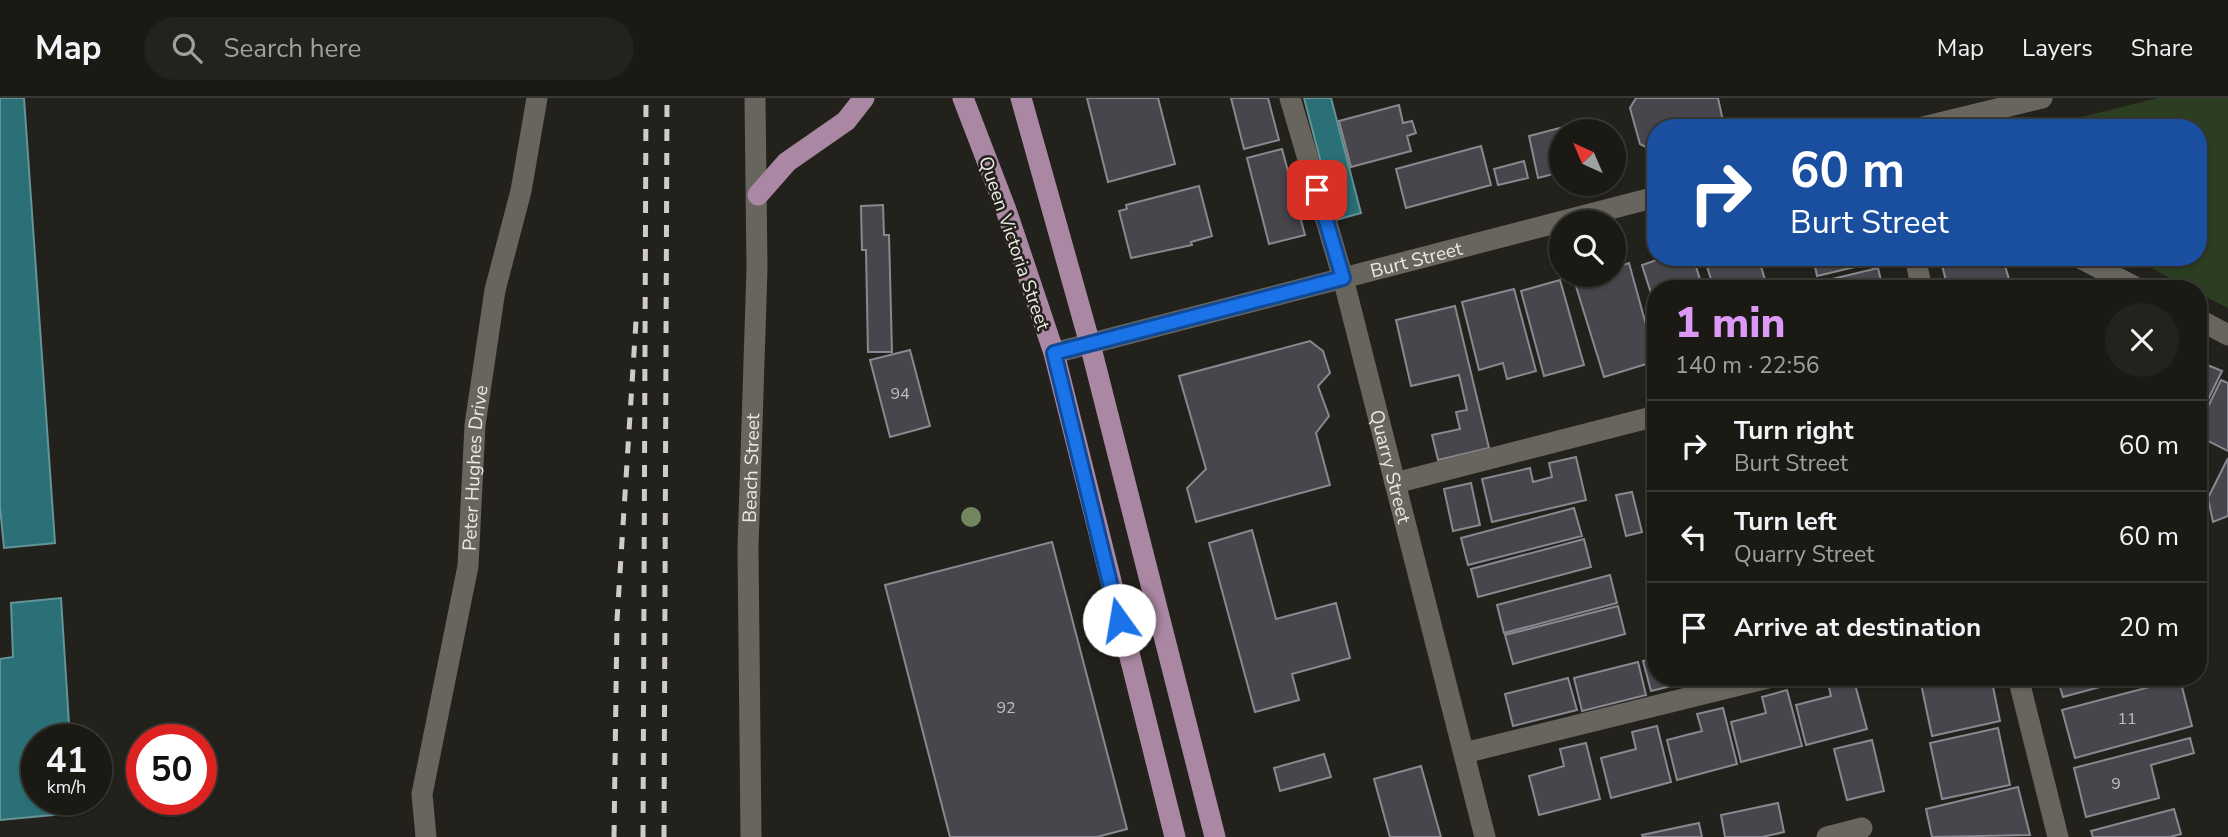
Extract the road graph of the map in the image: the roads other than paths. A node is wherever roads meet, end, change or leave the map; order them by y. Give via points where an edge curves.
1 (537, 98) edge
2 (755, 98) edge
3 (864, 98) edge
4 (964, 98) edge
5 (1021, 98) edge
6 (1290, 98) edge
7 (2042, 98) edge
8 (1950, 116) edge
9 (758, 195) junction
10 (1647, 199) edge
11 (2095, 266) edge
12 (1343, 278) junction
13 (2122, 280) edge
14 (2207, 324) edge
15 (2228, 335) edge
16 (1090, 344) junction
17 (1054, 353) junction
18 (1647, 418) edge
19 (1395, 483) junction
20 (1736, 686) edge
21 (2020, 686) edge
22 (1464, 754) junction
23 (1862, 828) dead end
24 (426, 837) edge
25 (751, 837) edge
26 (1175, 837) edge
27 (1216, 837) edge
28 (1485, 837) edge
29 (1828, 837) edge
30 (2058, 837) edge

1 - 24 street, Peter Hughes Drive via 521,191 495,290 477,412 468,566 422,794
2 - 9 street, Beach Street
3 - 9 main road via 846,121 787,162
4 - 17 main road, Queen Victoria Street
5 - 16 main road, Queen Victoria Street
6 - 12 street, Quarry Street
7 - 8 street
9 - 25 street, Beach Street via 748,548
10 - 12 street, Burt Street
11 - 13 street
12 - 16 street, Burt Street
12 - 19 street, Quarry Street
14 - 15 street
16 - 17 street, Burt Street
16 - 27 main road, Queen Victoria Street
17 - 26 main road, Queen Victoria Street
18 - 19 street
19 - 22 street, Quarry Street
20 - 22 street
21 - 30 street
22 - 28 street, Quarry Street
23 - 29 street

